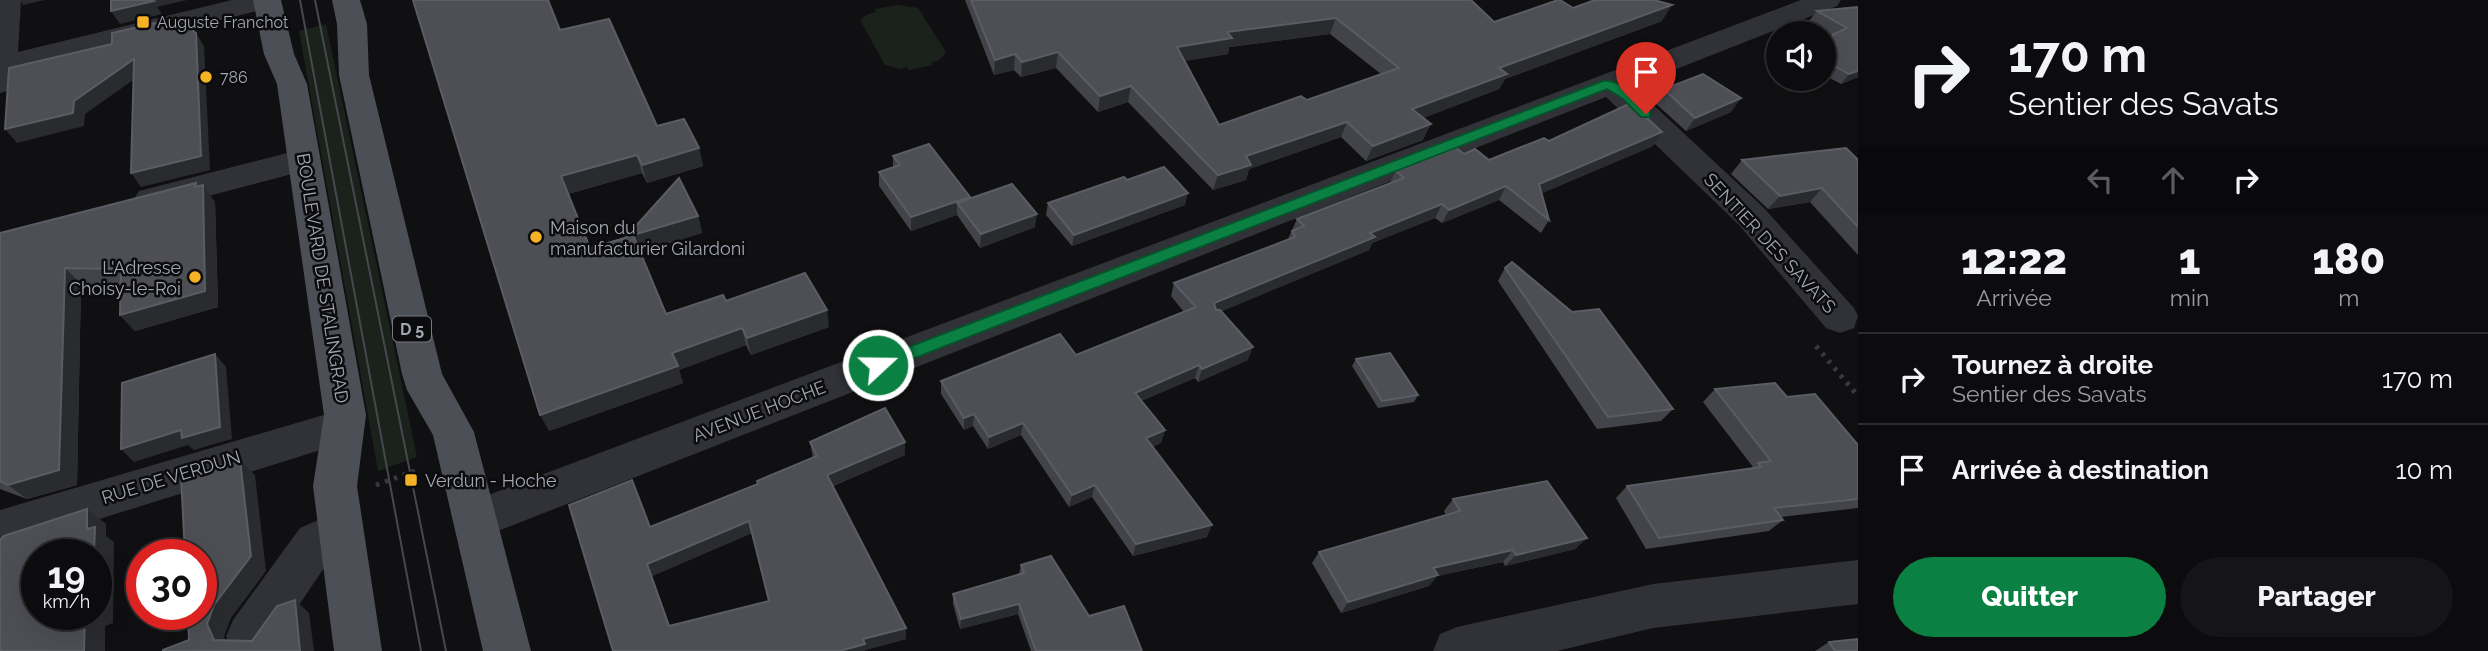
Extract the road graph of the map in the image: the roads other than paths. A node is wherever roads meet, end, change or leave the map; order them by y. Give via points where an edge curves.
1 (7, 0) edge
2 (346, 0) edge
3 (1827, 0) edge
4 (269, 8) edge
5 (0, 65) edge
6 (0, 83) edge
7 (1608, 84) junction
8 (303, 160) junction
9 (125, 206) edge
10 (1840, 318) dead end
11 (344, 426) junction
12 (338, 515) junction
13 (475, 520) junction
14 (0, 530) edge
15 (1858, 582) edge
16 (250, 636) dead end
17 (358, 651) edge
18 (507, 651) edge
19 (1457, 651) edge

1 - 5 street
2 - 13 main road, D 5 via 354,75 422,374 453,432
3 - 7 street, AVENUE HOCHE
4 - 5 street
4 - 8 main road, BOULEVARD DE STALINGRAD via 292,84
5 - 6 street
7 - 10 street, SENTIER DES SAVATS via 1626,95 1751,216
7 - 13 street, AVENUE HOCHE
8 - 9 street
8 - 11 main road, BOULEVARD DE STALINGRAD
11 - 12 main road, BOULEVARD DE STALINGRAD via 335,475
11 - 14 street, RUE DE VERDUN
12 - 16 street
12 - 17 main road, BOULEVARD DE STALINGRAD
13 - 18 main road, D 5
15 - 19 street via 1653,606

